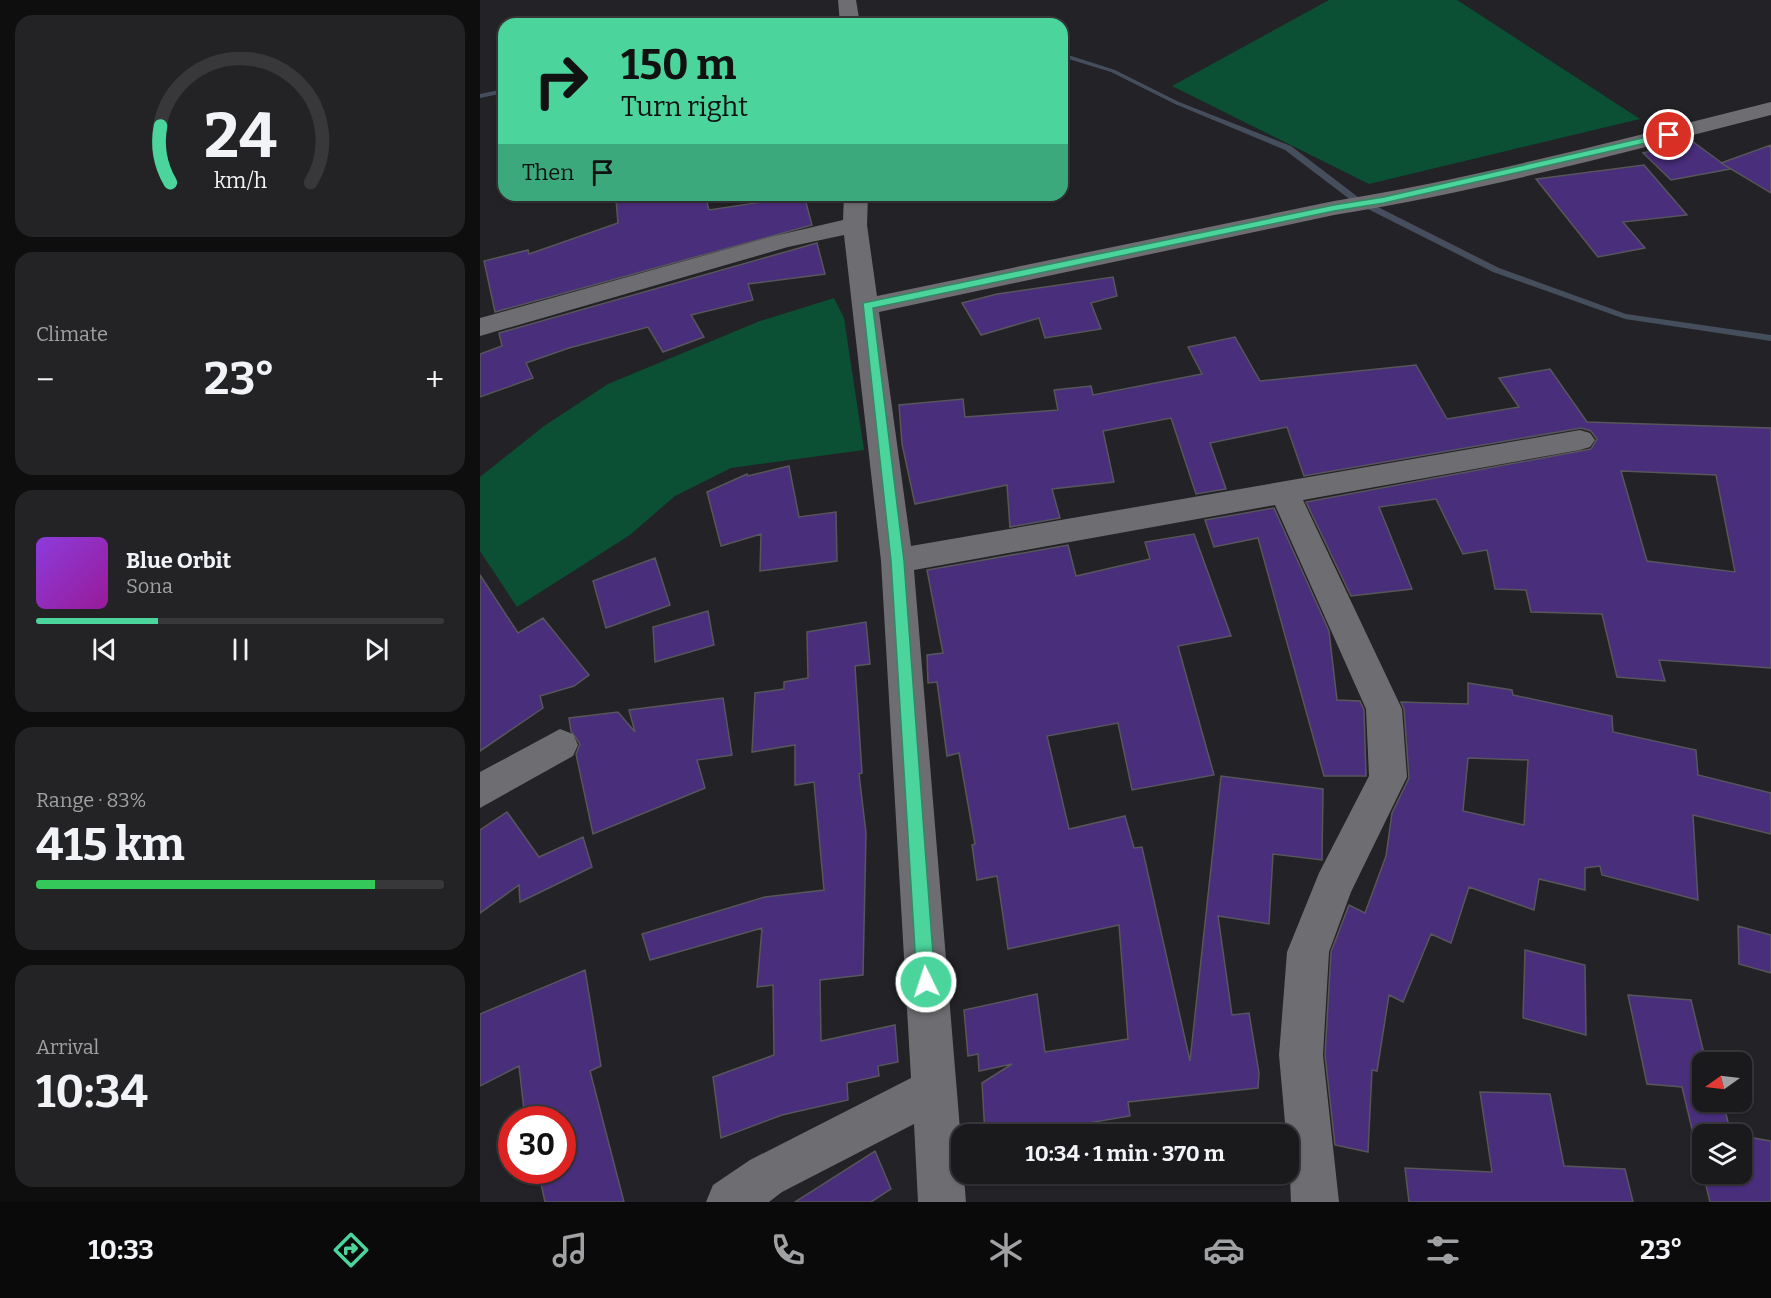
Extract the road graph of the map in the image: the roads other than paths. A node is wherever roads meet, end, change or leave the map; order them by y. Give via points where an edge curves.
1 (847, 0) edge
2 (849, 18) edge
3 (1771, 108) edge
4 (856, 201) edge
5 (855, 225) junction
6 (867, 306) junction
7 (480, 327) edge
8 (1580, 440) dead end
9 (1284, 492) junction
10 (897, 561) junction
11 (560, 745) dead end
12 (480, 791) edge
13 (934, 1089) junction
14 (730, 1202) edge
15 (942, 1202) edge
16 (1315, 1202) edge

1 - 2 street
3 - 6 street via 1384,200
4 - 5 street
5 - 6 street
5 - 7 street
6 - 10 street
8 - 9 street
9 - 10 street
9 - 16 street via 1384,709 1389,759 1388,777 1333,886 1308,952 1301,1055
10 - 13 street
11 - 12 street
13 - 14 street via 766,1176
13 - 15 street

